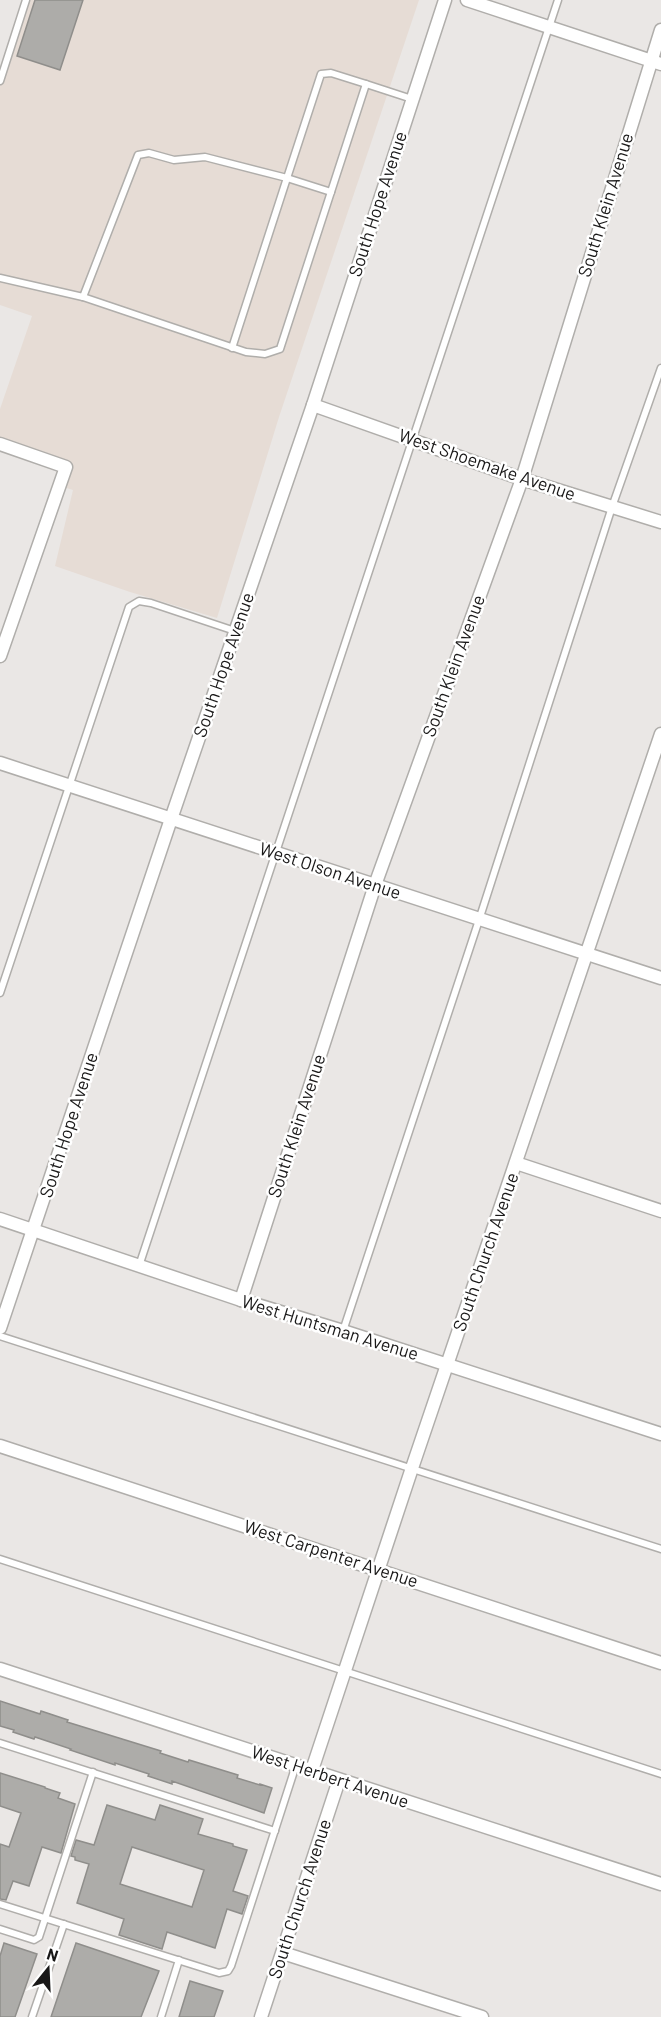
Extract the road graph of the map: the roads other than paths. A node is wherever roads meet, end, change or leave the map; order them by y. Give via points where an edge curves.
1 (26, 0) edge
2 (445, 0) edge
3 (467, 0) edge
4 (558, 0) edge
5 (549, 27) junction
6 (661, 30) edge
7 (656, 62) edge
8 (0, 81) edge
9 (366, 84) junction
10 (412, 99) junction
11 (287, 178) junction
12 (331, 192) junction
13 (0, 278) edge
14 (83, 297) junction
15 (232, 348) junction
16 (661, 368) edge
17 (313, 405) junction
18 (412, 440) junction
19 (0, 444) edge
20 (522, 479) junction
21 (612, 507) junction
22 (661, 522) edge
23 (235, 632) junction
24 (0, 656) edge
25 (661, 734) edge
26 (0, 762) edge
27 (68, 785) junction
28 (171, 819) junction
29 (275, 853) junction
30 (375, 885) junction
31 (479, 920) junction
32 (585, 954) junction
33 (661, 978) edge
34 (0, 993) edge
35 (516, 1163) junction
36 (661, 1210) edge
37 (0, 1219) edge
38 (34, 1230) junction
39 (139, 1266) junction
40 (240, 1300) junction
41 (0, 1328) edge
42 (343, 1330) junction
43 (0, 1336) edge
44 (447, 1365) junction
45 (661, 1434) edge
46 (0, 1446) edge
47 (412, 1468) junction
48 (661, 1549) edge
49 (0, 1559) edge
50 (378, 1570) junction
51 (661, 1663) edge
52 (0, 1669) edge
53 (344, 1670) junction
54 (0, 1743) edge
55 (296, 1765) junction
56 (312, 1770) junction
57 (93, 1772) junction
58 (661, 1774) edge
59 (339, 1780) junction
60 (275, 1831) junction
61 (661, 1884) edge
62 (0, 1904) edge
63 (46, 1918) junction
64 (64, 1924) junction
65 (0, 1929) edge
66 (283, 1953) junction
67 (179, 1960) junction
68 (32, 2017) edge
69 (161, 2017) edge
70 (261, 2017) edge
71 (482, 2017) edge

1 - 8 lane
2 - 10 street, South Hope Avenue
3 - 5 street
4 - 5 lane
5 - 7 street
5 - 18 lane
6 - 7 street, South Klein Avenue
7 - 20 street, South Klein Avenue
9 - 10 lane
9 - 11 lane via 331,73 321,74
9 - 12 lane
10 - 17 street, South Hope Avenue
11 - 12 lane
11 - 14 lane via 205,157 174,160 149,153 138,155
11 - 15 lane
12 - 15 lane via 280,349 265,354
13 - 14 lane
14 - 15 lane
16 - 21 lane
17 - 18 street, West Shoemake Avenue
17 - 23 street, South Hope Avenue
18 - 20 street, West Shoemake Avenue
18 - 29 lane
19 - 24 street via 66,467
20 - 21 street, West Shoemake Avenue
20 - 30 street, South Klein Avenue
21 - 22 street, West Shoemake Avenue
21 - 31 lane
23 - 27 lane via 151,603 139,601 129,607
23 - 28 street, South Hope Avenue
25 - 32 street, South Church Avenue
26 - 27 street, West Olson Avenue
27 - 28 street, West Olson Avenue
27 - 34 lane
28 - 29 street, West Olson Avenue
28 - 38 street, South Hope Avenue
29 - 30 street, West Olson Avenue
29 - 39 lane
30 - 31 street, West Olson Avenue
30 - 40 street, South Klein Avenue
31 - 32 street, West Olson Avenue
31 - 42 lane
32 - 33 street, West Olson Avenue
32 - 35 street, South Church Avenue
35 - 36 street
35 - 44 street, South Church Avenue
37 - 38 street, West Huntsman Avenue
38 - 39 street, West Huntsman Avenue
38 - 41 street, South Hope Avenue
39 - 40 street, West Huntsman Avenue
40 - 42 street, West Huntsman Avenue
42 - 44 street, West Huntsman Avenue
43 - 47 lane
44 - 45 street, West Huntsman Avenue
44 - 47 street, South Church Avenue
46 - 50 street, West Carpenter Avenue
47 - 48 lane
47 - 50 street, South Church Avenue
49 - 53 lane
50 - 51 street, West Carpenter Avenue
50 - 53 street, South Church Avenue
52 - 55 street, West Herbert Avenue
53 - 56 street, South Church Avenue
53 - 58 lane
54 - 57 lane
55 - 56 street, West Herbert Avenue
55 - 60 lane
56 - 59 street, West Herbert Avenue
57 - 60 lane
57 - 63 lane
59 - 61 street, West Herbert Avenue
59 - 66 street, South Church Avenue
60 - 67 lane via 228,1971 219,1973
62 - 63 lane
63 - 64 lane
63 - 65 lane via 34,1940
64 - 67 lane
64 - 68 lane
66 - 70 street, South Church Avenue
66 - 71 street
67 - 69 lane

